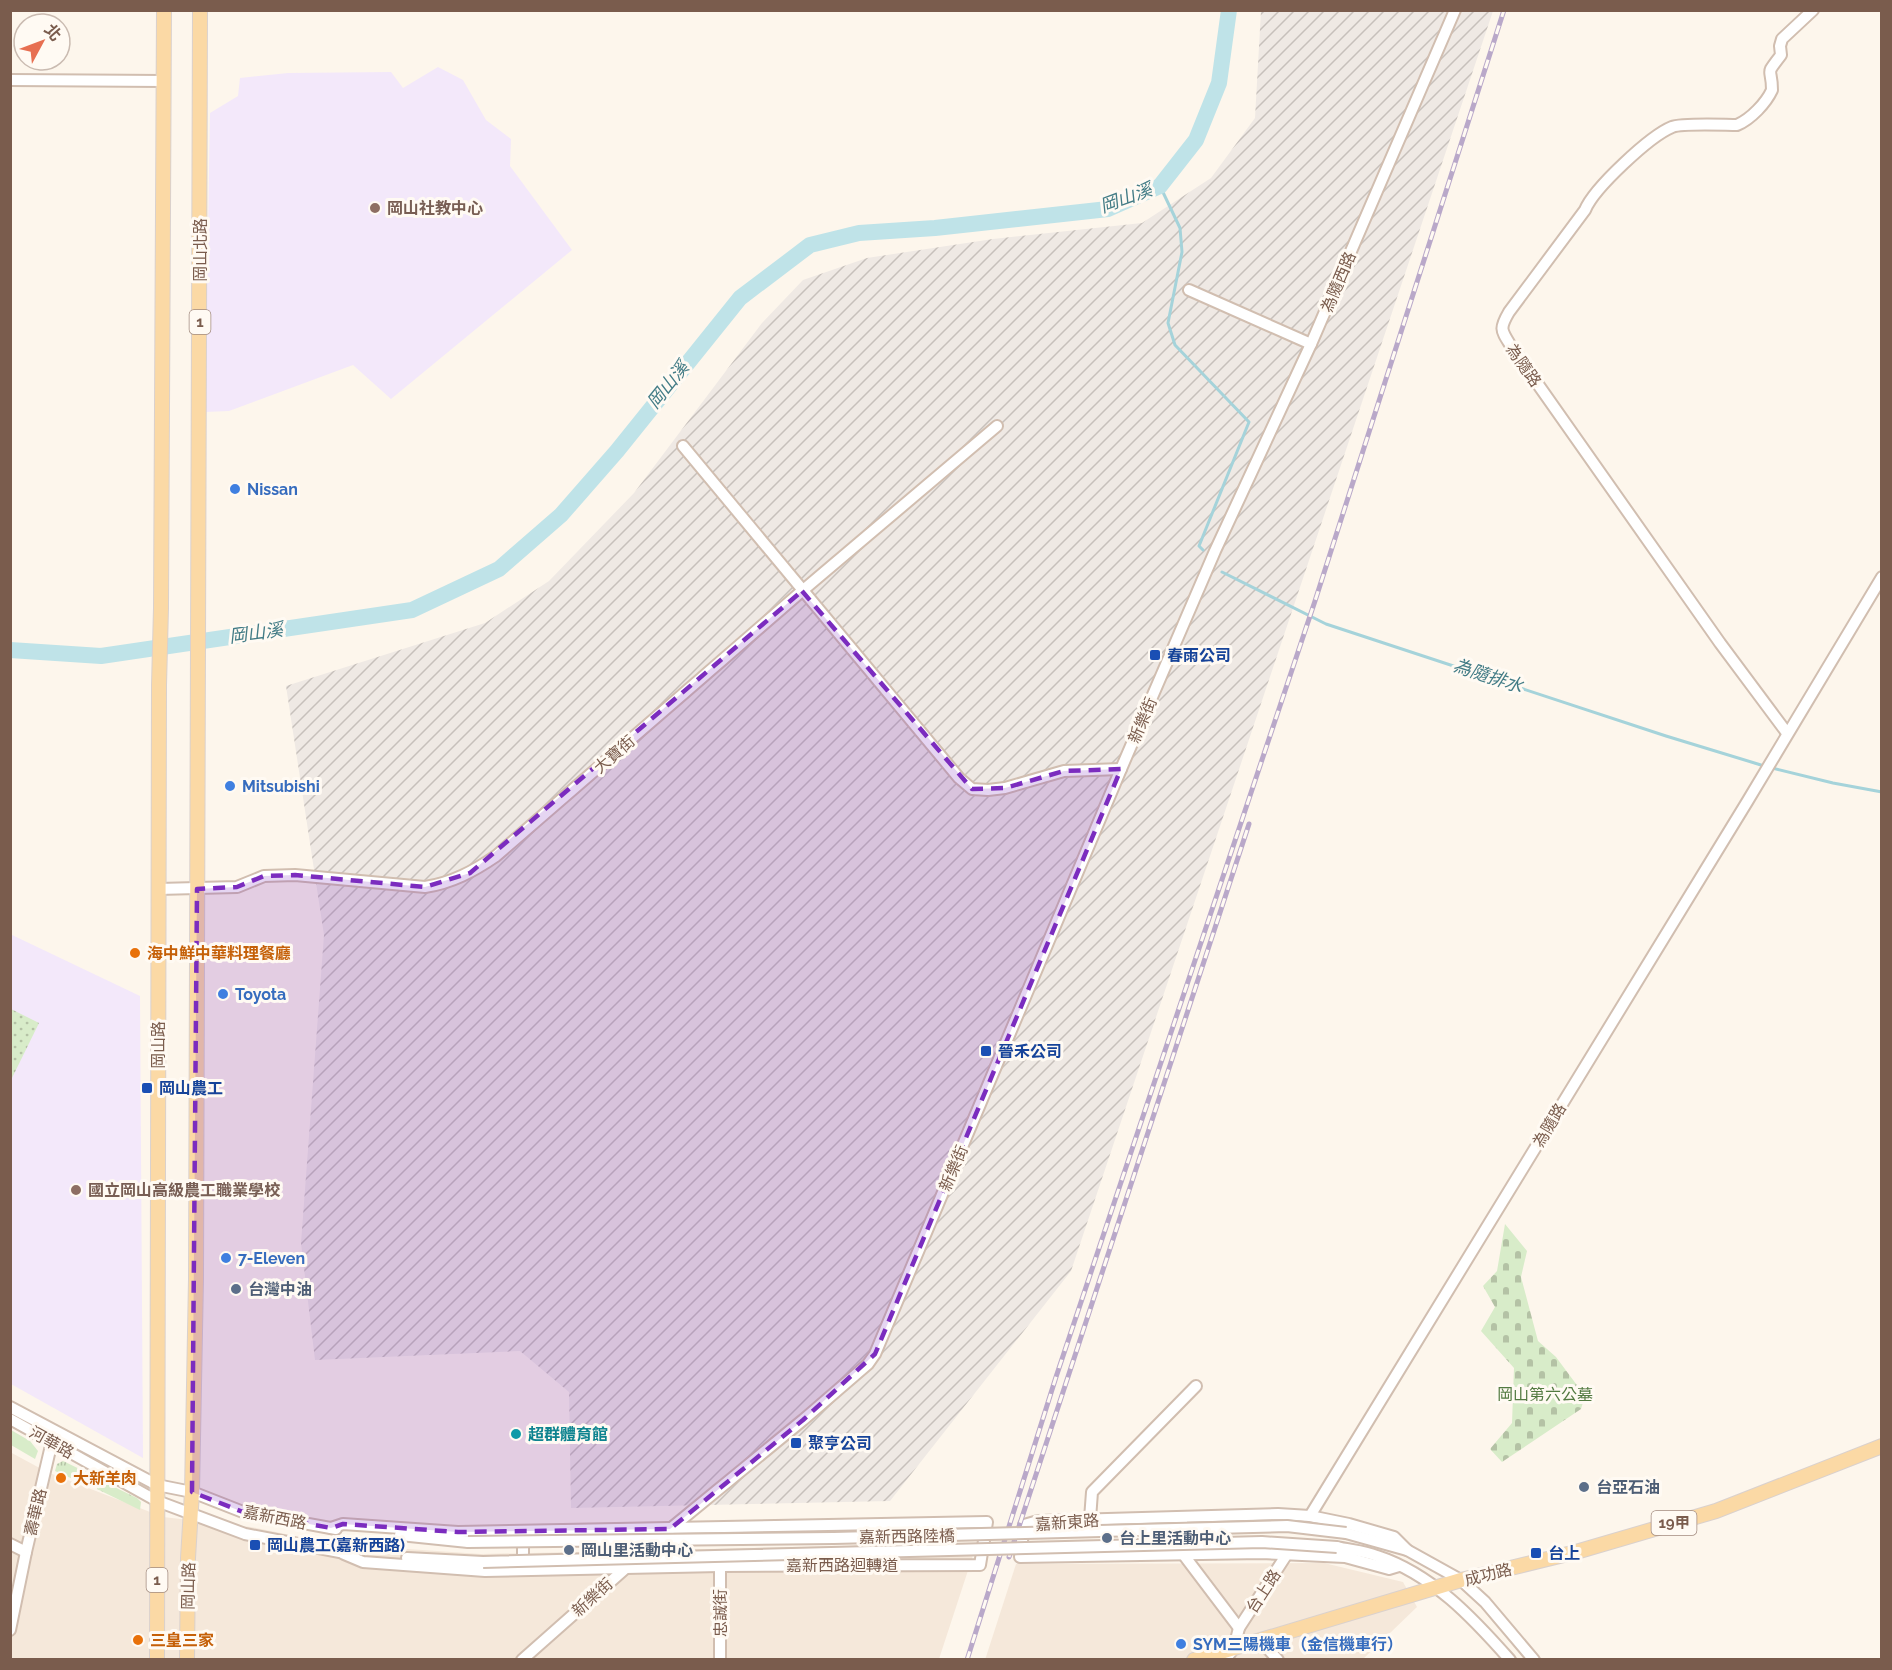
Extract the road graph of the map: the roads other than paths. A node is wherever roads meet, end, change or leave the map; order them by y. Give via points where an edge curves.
1 (164, 10) edge
2 (200, 10) edge
3 (1455, 10) edge
4 (1813, 10) edge
5 (10, 80) edge
6 (164, 81) junction
7 (1189, 290) dead end
8 (1311, 344) junction
9 (997, 426) dead end
10 (683, 446) dead end
11 (1215, 551) joint
12 (1881, 577) edge
13 (802, 591) junction
14 (1787, 733) junction
15 (1121, 769) junction
16 (158, 889) junction
17 (197, 889) junction
18 (1196, 1386) dead end
19 (10, 1407) edge
20 (10, 1419) edge
21 (53, 1436) junction
22 (1881, 1446) edge
23 (157, 1485) junction
24 (192, 1492) junction
25 (157, 1501) junction
26 (190, 1513) junction
27 (1182, 1516) junction
28 (1310, 1516) junction
29 (1090, 1519) junction
30 (332, 1528) junction
31 (670, 1529) junction
32 (523, 1531) junction
33 (1346, 1533) joint
34 (468, 1542) joint
35 (10, 1544) edge
36 (1337, 1547) joint
37 (1407, 1550) junction
38 (26, 1552) junction
39 (344, 1554) junction
40 (1183, 1554) junction
41 (1287, 1554) junction
42 (483, 1562) joint
43 (720, 1566) junction
44 (1399, 1566) junction
45 (624, 1568) junction
46 (523, 1570) junction
47 (1461, 1580) junction
48 (1436, 1588) junction
49 (1239, 1628) junction
50 (10, 1630) edge
51 (1260, 1640) junction
52 (1229, 1654) edge
53 (157, 1659) edge
54 (187, 1659) edge
55 (522, 1659) edge
56 (720, 1659) edge
57 (1194, 1659) edge
58 (1278, 1659) edge
59 (1510, 1659) edge
60 (1534, 1659) edge

1 - 6 main road, 1
2 - 17 main road, 岡山北路 / 1
3 - 8 street, 為隨西路
4 - 14 street, 為隨路 via 1782,39 1781,55 1768,73 1772,90 1764,102 1737,125 1673,127 1642,147 1592,195 1502,325 1502,333 1516,354
5 - 6 street
6 - 16 main road, 岡山路 / 1
7 - 8 street
8 - 11 street, 為隨西路
9 - 13 street, 大寶街
10 - 13 street
11 - 15 street, 新樂街
12 - 14 street, 為隨路
13 - 15 street via 972,789 1005,788 1064,771
13 - 17 street, 大寶街 via 496,856 470,873 425,887 295,875 264,876 237,887
14 - 28 street, 為隨路
15 - 31 street, 新樂街 via 875,1354 803,1420
16 - 17 street, 大寶街
16 - 23 main road, 岡山路 / 1
17 - 24 main road, 1
18 - 29 street via 1092,1492
19 - 21 street, 河華路
20 - 21 street, 河華路
21 - 23 street, 河華路
21 - 25 street, 河華路
21 - 38 street, 壽華路
22 - 47 main road, 成功路 / 19甲 via 1716,1511 1576,1552
23 - 24 street, 河華路
23 - 25 main road, 1
24 - 26 main road, 1
24 - 30 street, 嘉新西路 via 243,1512
25 - 26 street, 河華路
25 - 53 main road, 岡山路 / 1
26 - 39 street, 嘉新西路 via 244,1534
26 - 54 main road, 岡山路 / 1
27 - 28 street, 嘉新東路
27 - 29 street, 嘉新東路
27 - 40 street
28 - 37 street, 嘉新東路 via 1394,1537
29 - 40 street, 嘉新東路 via 1038,1521 1024,1526 1020,1557
30 - 32 street via 343,1524 458,1532
30 - 34 street, 嘉新西路
31 - 32 street
31 - 43 street, 嘉新西路迴轉道 via 987,1522 980,1565
31 - 45 street, 新樂街
32 - 46 street
33 - 34 street, 嘉新西路陸橋, bridge via 1287,1526 834,1538
33 - 37 street, 嘉新東路
35 - 38 street
36 - 42 street, 嘉新西路陸橋, bridge via 1262,1542
36 - 44 street, 嘉新東路 via 1377,1556
37 - 47 street, 嘉新東路
38 - 50 street, 壽華路
39 - 42 street, 嘉新西路
39 - 46 street, 嘉新西路迴轉道 via 363,1562
40 - 41 street, 嘉新東路
40 - 49 street
41 - 44 street, 嘉新東路 via 1346,1557 1389,1569
41 - 49 street, 台上路
43 - 45 street, 嘉新西路迴轉道
43 - 56 street, 忠誠街
44 - 48 street, 嘉新東路
45 - 46 street, 嘉新西路迴轉道
45 - 55 street, 新樂街
47 - 48 main road, 成功路 / 19甲
47 - 60 street, 嘉新東路
48 - 51 main road, 成功路 / 19甲
48 - 59 street, 嘉新東路 via 1469,1614
49 - 52 street, 台上路
51 - 52 main road, 成功路 / 19甲
51 - 58 street
52 - 57 main road, 成功路 / 19甲

